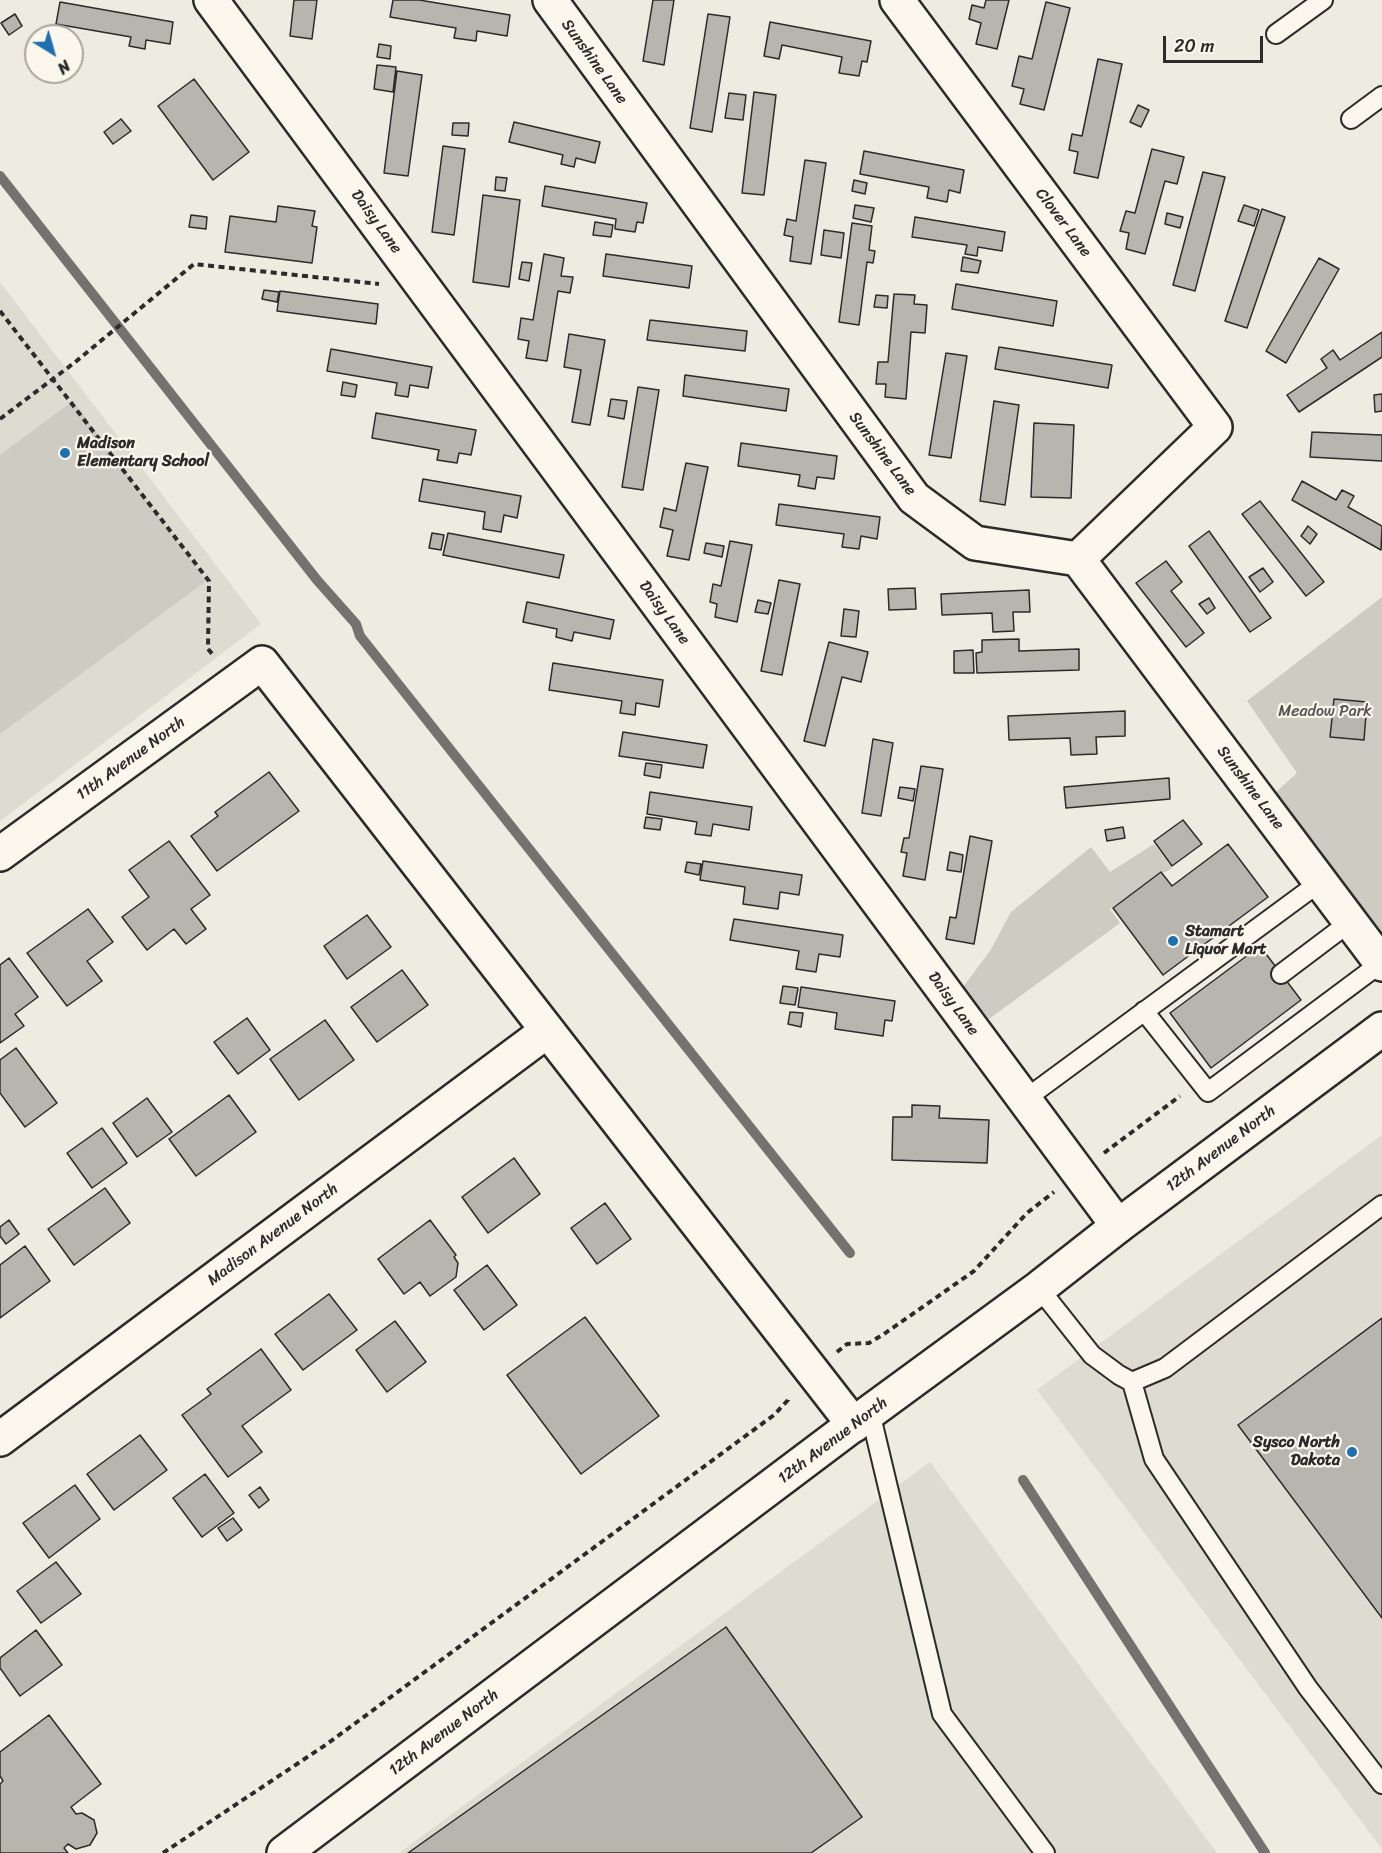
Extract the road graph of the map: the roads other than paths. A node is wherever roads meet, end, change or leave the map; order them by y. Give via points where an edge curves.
1 (212, 0) edge
2 (549, 0) edge
3 (897, 0) edge
4 (1323, 0) edge
5 (1276, 34) dead end
6 (1382, 96) edge
7 (1351, 119) dead end
8 (1078, 559) junction
9 (0, 854) edge
10 (1320, 882) junction
11 (1350, 922) junction
12 (1381, 964) edge
13 (1281, 974) dead end
14 (1144, 1011) junction
15 (1382, 1029) edge
16 (547, 1031) junction
17 (1024, 1100) junction
18 (1382, 1205) edge
19 (1118, 1226) junction
20 (1039, 1288) junction
21 (1132, 1382) junction
22 (862, 1419) junction
23 (0, 1438) edge
24 (1382, 1784) edge
25 (284, 1853) edge
26 (1045, 1853) edge

1 - 17 street, Daisy Lane
2 - 8 street, Sunshine Lane via 914,498 975,543
3 - 8 street, Clover Lane via 1215,427
4 - 5 lane
6 - 7 lane
8 - 10 street, Sunshine Lane
9 - 16 street, 11th Avenue North via 262,663
10 - 11 street, Sunshine Lane
10 - 14 lane
11 - 12 street, Sunshine Lane
11 - 13 lane
12 - 14 lane via 1208,1092 1184,1047
14 - 17 lane
15 - 19 street, 12th Avenue North
16 - 22 street via 812,1371
16 - 23 street, Madison Avenue North
17 - 19 street, Daisy Lane
18 - 21 lane via 1165,1368
19 - 20 street, 12th Avenue North
20 - 21 lane via 1092,1355
20 - 22 street, 12th Avenue North
21 - 24 lane via 1154,1459 1308,1688
22 - 25 street, 12th Avenue North
22 - 26 lane via 942,1714

